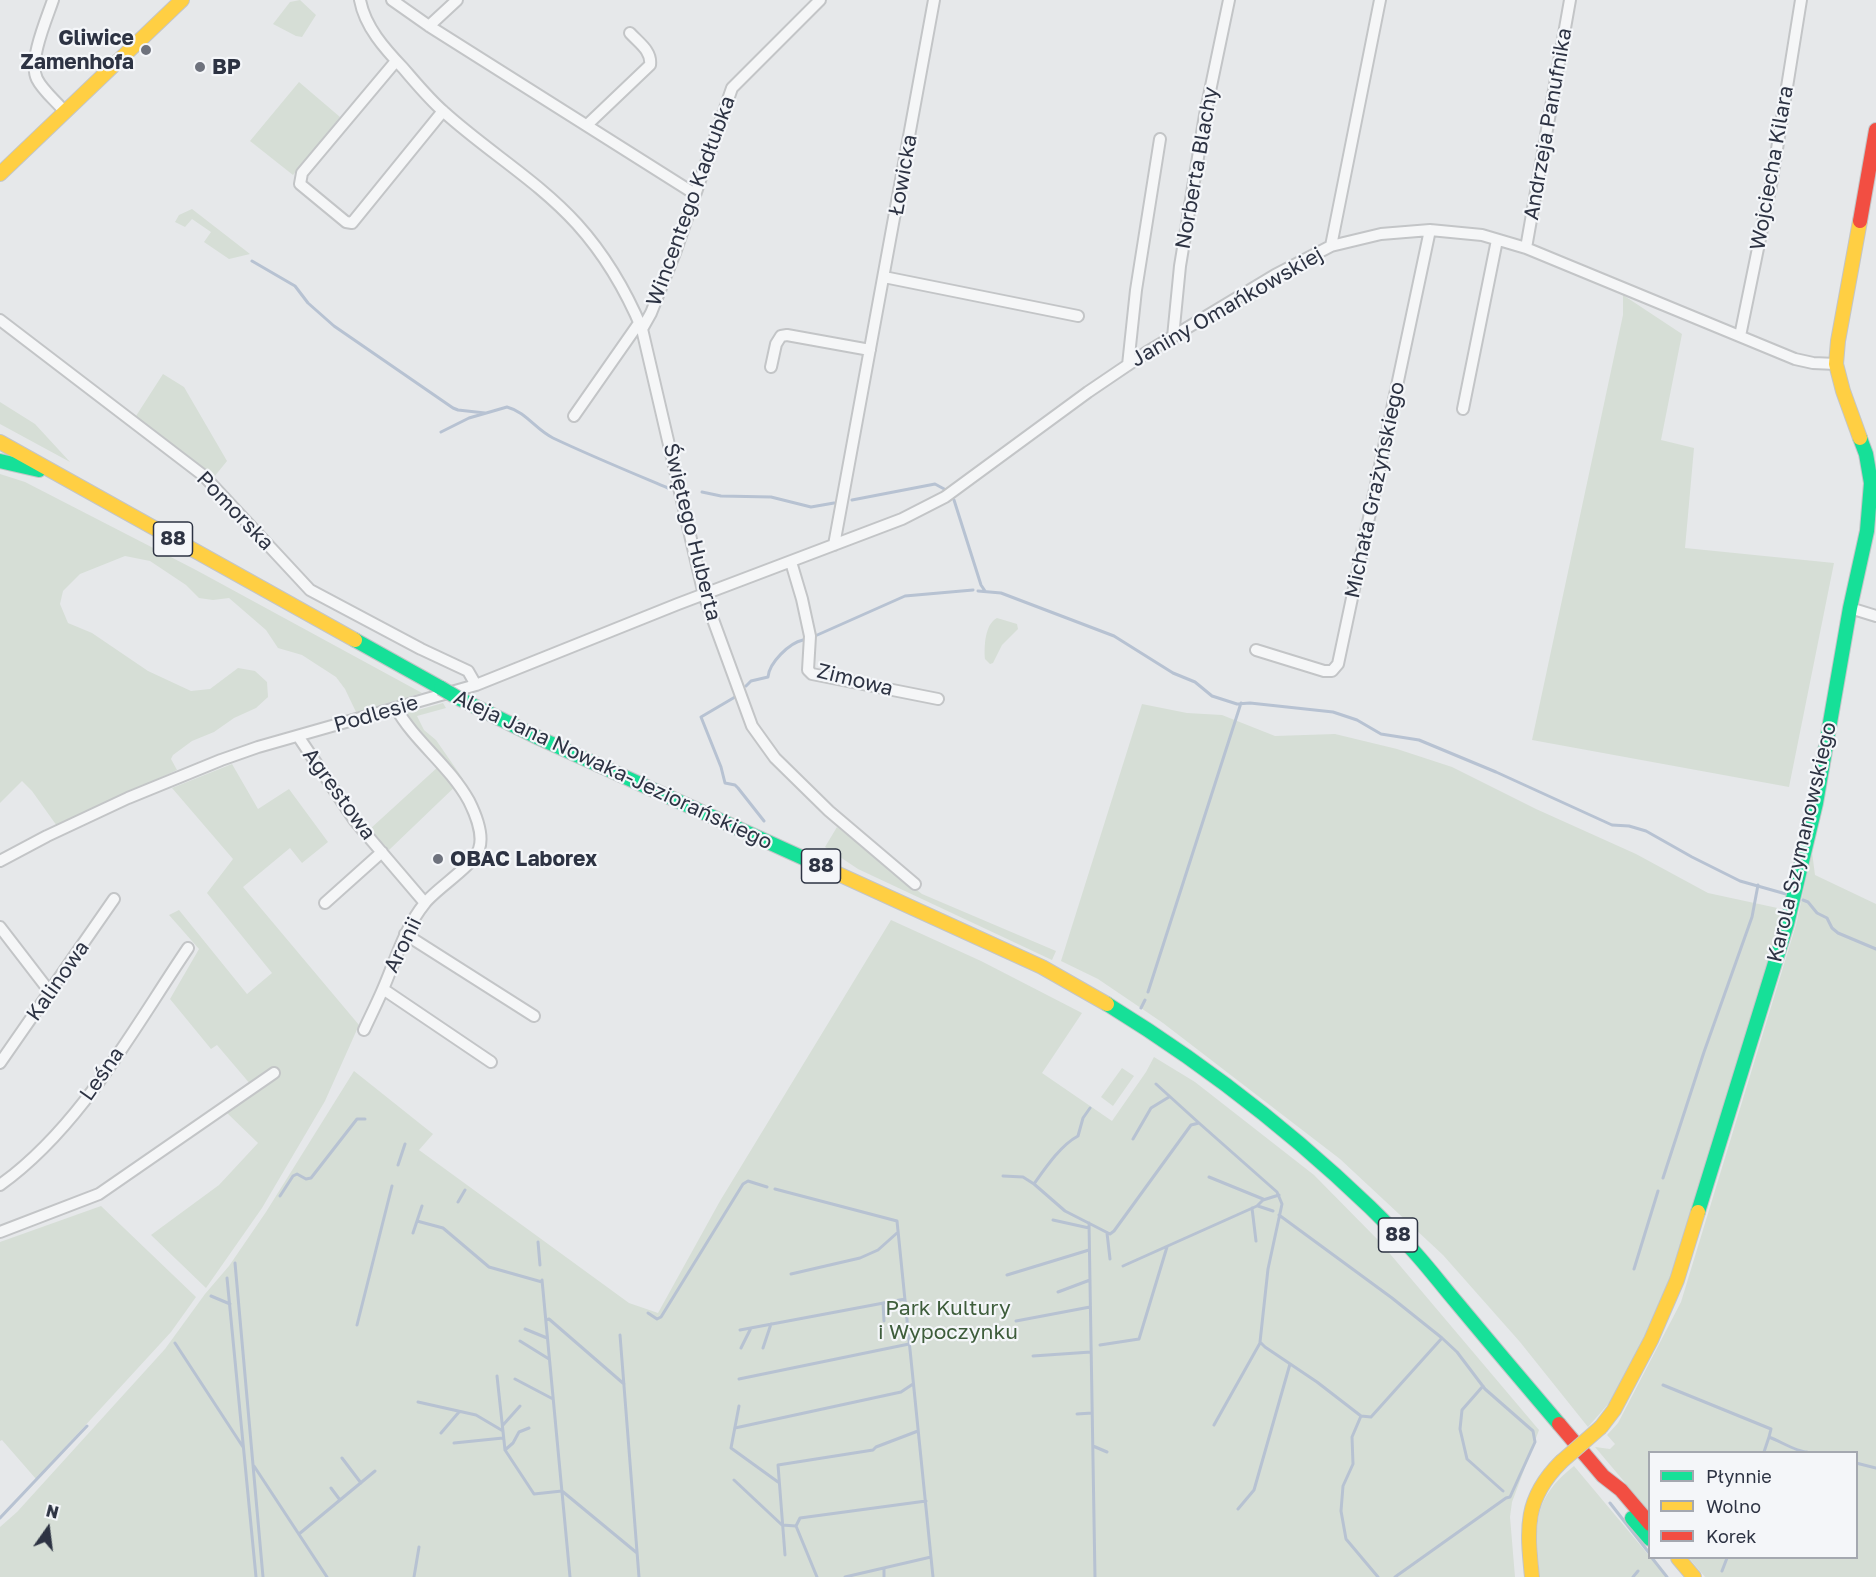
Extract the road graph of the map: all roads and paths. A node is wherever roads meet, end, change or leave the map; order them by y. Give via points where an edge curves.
1 (53, 0) edge
2 (182, 0) edge
3 (360, 0) edge
4 (392, 0) edge
5 (457, 0) edge
6 (820, 0) edge
7 (934, 0) edge
8 (1229, 0) edge
9 (1380, 0) edge
10 (1570, 0) edge
11 (1801, 0) edge
12 (429, 26) junction
13 (630, 33) dead end
14 (396, 61) junction
15 (443, 111) junction
16 (65, 112) junction
17 (587, 125) junction
18 (1876, 130) edge
19 (1160, 139) dead end
20 (0, 174) edge
21 (695, 194) junction
22 (1430, 230) junction
23 (1497, 240) junction
24 (1331, 246) junction
25 (1526, 248) junction
26 (884, 277) junction
27 (1078, 316) dead end
28 (0, 320) edge
29 (641, 326) junction
30 (1740, 336) junction
31 (1173, 337) junction
32 (870, 350) junction
33 (1836, 364) junction
34 (1128, 365) junction
35 (771, 367) dead end
36 (1463, 409) dead end
37 (574, 416) dead end
38 (0, 442) edge
39 (0, 461) edge
40 (57, 474) junction
41 (834, 545) junction
42 (790, 562) junction
43 (704, 595) junction
44 (1850, 608) junction
45 (1876, 616) edge
46 (1256, 650) dead end
47 (476, 685) junction
48 (938, 699) dead end
49 (396, 708) junction
50 (298, 736) junction
51 (382, 852) junction
52 (0, 861) edge
53 (915, 884) dead end
54 (114, 899) dead end
55 (325, 903) dead end
56 (425, 903) junction
57 (0, 927) edge
58 (405, 934) junction
59 (188, 948) dead end
60 (383, 989) junction
61 (50, 992) junction
62 (534, 1016) dead end
63 (364, 1030) dead end
64 (0, 1062) edge
65 (491, 1062) dead end
66 (274, 1072) dead end
67 (0, 1185) edge
68 (0, 1232) edge
69 (1603, 1476) junction
70 (1648, 1522) edge
71 (1648, 1537) edge
72 (1667, 1559) edge
73 (1680, 1559) edge
74 (1532, 1577) edge
75 (1682, 1577) edge
76 (1694, 1577) edge

1 - 16 street via 34,71
2 - 16 main road
3 - 14 street, Świętego Huberta via 362,15
4 - 12 street
5 - 12 street
6 - 21 street, Wincentego Kadłubka via 732,88
7 - 26 street, Łowicka
8 - 31 street, Norberta Blachy via 1180,266
9 - 24 street
10 - 25 street, Andrzeja Panufnika
11 - 30 street, Wojciecha Kilara via 1772,180
12 - 17 street
13 - 17 street via 648,52 650,65
14 - 15 street, Świętego Huberta
14 - 15 street via 302,173 300,184 352,223
15 - 29 street, Świętego Huberta via 517,169 577,224 601,254
16 - 20 main road
17 - 21 street
18 - 33 main road, Karola Szymanowskiego
19 - 34 street
21 - 29 street, Wincentego Kadłubka via 655,303
22 - 23 street, Janiny Omańkowskiej
22 - 24 street, Janiny Omańkowskiej via 1381,234
22 - 46 street, Michała Grażyńskiego via 1338,664 1332,671 1324,671
23 - 25 street, Janiny Omańkowskiej
23 - 36 street
24 - 31 street, Janiny Omańkowskiej
25 - 30 street, Janiny Omańkowskiej
26 - 27 street
26 - 32 street, Łowicka
28 - 47 street, Pomorska via 204,476 310,590 468,671
29 - 37 street
29 - 43 street, Świętego Huberta
30 - 33 street, Janiny Omańkowskiej via 1795,359
31 - 34 street, Janiny Omańkowskiej
32 - 35 street via 781,336
32 - 41 street, Łowicka
33 - 44 main road, Karola Szymanowskiego via 1866,454 1871,483 1867,531
34 - 41 street, Janiny Omańkowskiej via 945,497 902,519
38 - 40 main road, Aleja Jana Nowaka-Jeziorańskiego / 88
39 - 40 main road
40 - 69 main road, Aleja Jana Nowaka-Jeziorańskiego / 88, bridge via 458,698 568,752 1042,967 1114,1007 1194,1059 1285,1129 1372,1208
41 - 42 street, Janiny Omańkowskiej
42 - 43 street, Podlesie
42 - 48 street, Zimowa via 807,616 808,670 812,674
43 - 47 street, Podlesie
43 - 53 street, Świętego Huberta via 752,726 763,744 829,811
44 - 45 street
44 - 74 main road, Karola Szymanowskiego, bridge via 1820,783 1787,924 1677,1280 1614,1410 1541,1484 1530,1510
47 - 49 street, Podlesie
49 - 50 street, Podlesie
49 - 56 street, Aronii via 452,775 477,822 480,844 474,858
50 - 51 street, Agrestowa via 355,821
50 - 52 street, Podlesie via 221,760 139,793
51 - 55 street, Agrestowa
51 - 56 street, Agrestowa
54 - 61 street, Kalinowa
56 - 58 street, Aronii
57 - 61 street
58 - 60 street, Aronii
58 - 62 street
59 - 67 street, Leśna via 94,1088 53,1137
60 - 63 street, Aronii
60 - 65 street
61 - 64 street, Kalinowa
66 - 68 street via 99,1194
69 - 70 main road, Aleja Jana Nowaka-Jeziorańskiego / 88
69 - 71 main road, Aleja Jana Nowaka-Jeziorańskiego / 88 via 1613,1495
72 - 75 main road
73 - 76 main road

